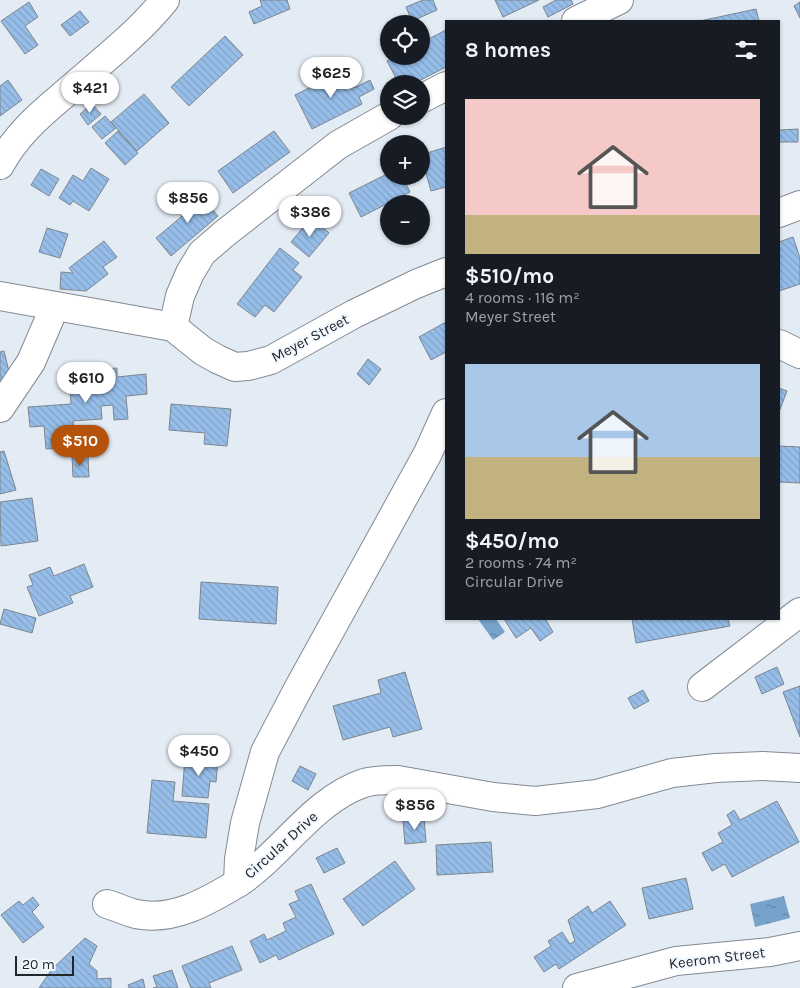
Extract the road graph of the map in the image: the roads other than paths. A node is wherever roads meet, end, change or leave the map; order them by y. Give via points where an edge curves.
1 (165, 0) edge
2 (619, 0) edge
3 (578, 20) edge
4 (445, 87) edge
5 (430, 94) edge
6 (380, 121) edge
7 (0, 165) edge
8 (800, 205) edge
9 (780, 213) edge
10 (445, 272) edge
11 (0, 296) edge
12 (55, 306) junction
13 (173, 328) junction
14 (780, 344) edge
15 (800, 354) edge
16 (0, 408) edge
17 (445, 415) edge
18 (800, 612) edge
19 (702, 687) dead end
20 (800, 768) edge
21 (238, 883) junction
22 (107, 904) dead end
23 (800, 946) edge
24 (577, 988) edge

1 - 7 street via 146,22 29,124
2 - 3 street
4 - 5 street
6 - 13 street via 338,145 202,253 180,296
8 - 9 street
10 - 13 street, Meyer Street via 372,306 271,360 248,366 235,367 217,359
11 - 12 street, Meyer Street
12 - 13 street, Meyer Street
12 - 16 street via 31,362
14 - 15 street
17 - 21 street, Circular Drive via 428,453 265,752 245,824
18 - 19 street
20 - 21 street, Circular Drive via 763,766 672,773 598,794 535,801 398,780 364,783 322,808 253,873
21 - 22 street via 210,900 165,915 137,914
23 - 24 street, Keerom Street via 676,961

